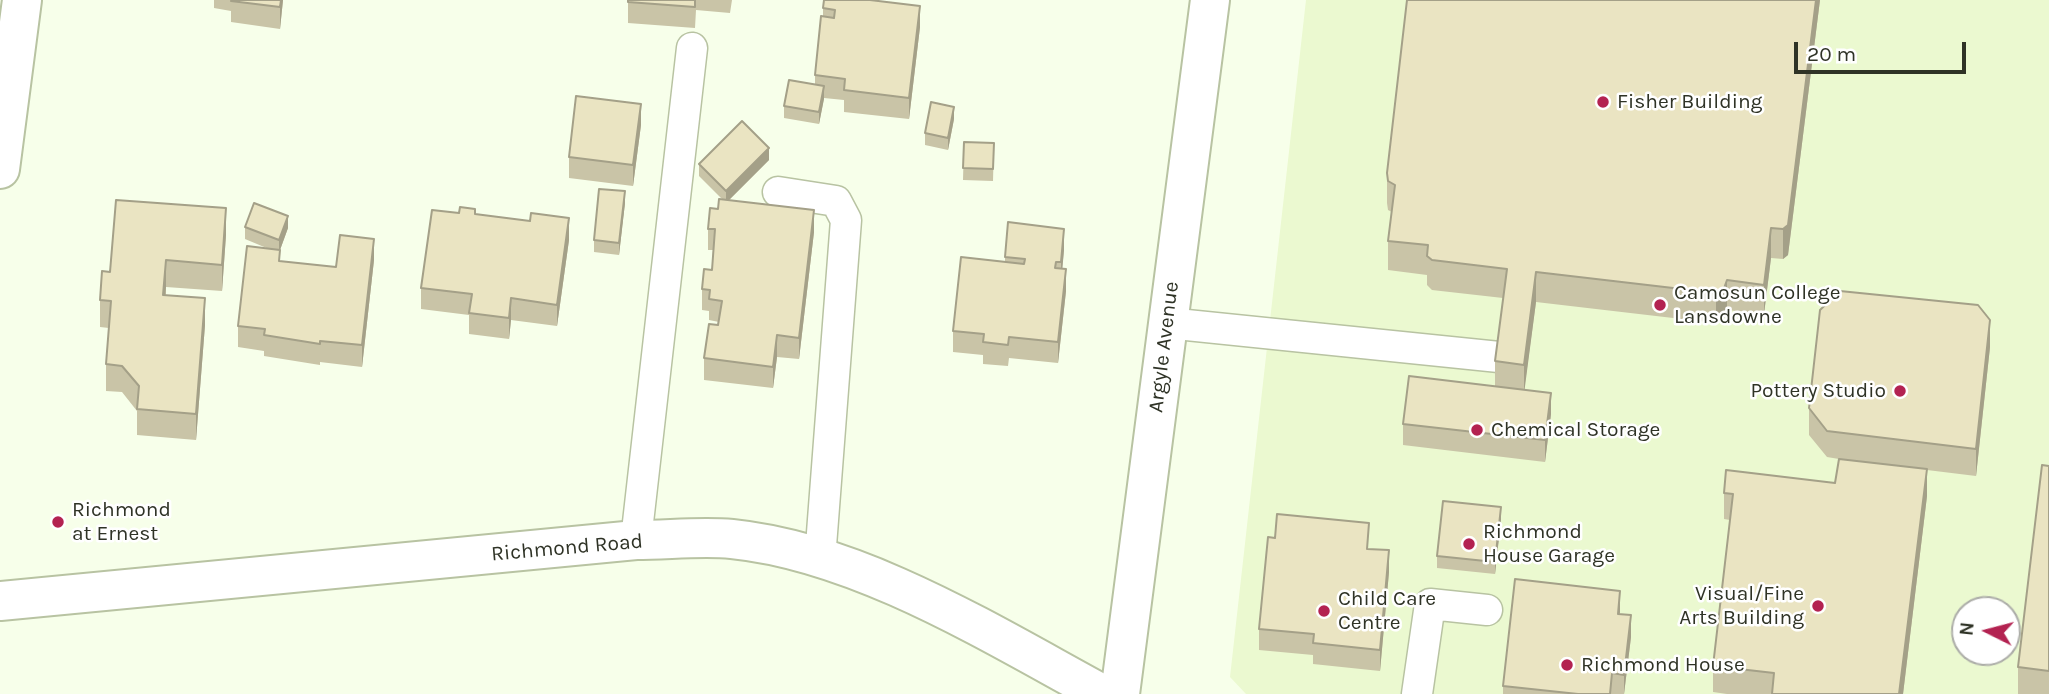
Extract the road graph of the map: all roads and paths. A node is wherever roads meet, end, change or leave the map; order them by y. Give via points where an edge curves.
1 (22, 0) edge
2 (1210, 0) edge
3 (692, 48) dead end
4 (0, 169) edge
5 (778, 192) dead end
6 (1167, 323) junction
7 (1499, 357) edge
8 (636, 540) junction
9 (820, 559) junction
10 (0, 601) edge
11 (1487, 610) dead end
12 (1102, 694) edge
13 (1120, 694) edge
14 (1417, 694) edge

1 - 4 main road
2 - 6 main road, Argyle Avenue
3 - 8 lane
5 - 9 lane via 836,201 846,220
6 - 7 lane
6 - 13 main road, Argyle Avenue
8 - 9 main road, Richmond Road via 731,539
8 - 10 main road, Richmond Road
9 - 12 main road, Richmond Road via 934,604
11 - 14 lane via 1430,604

